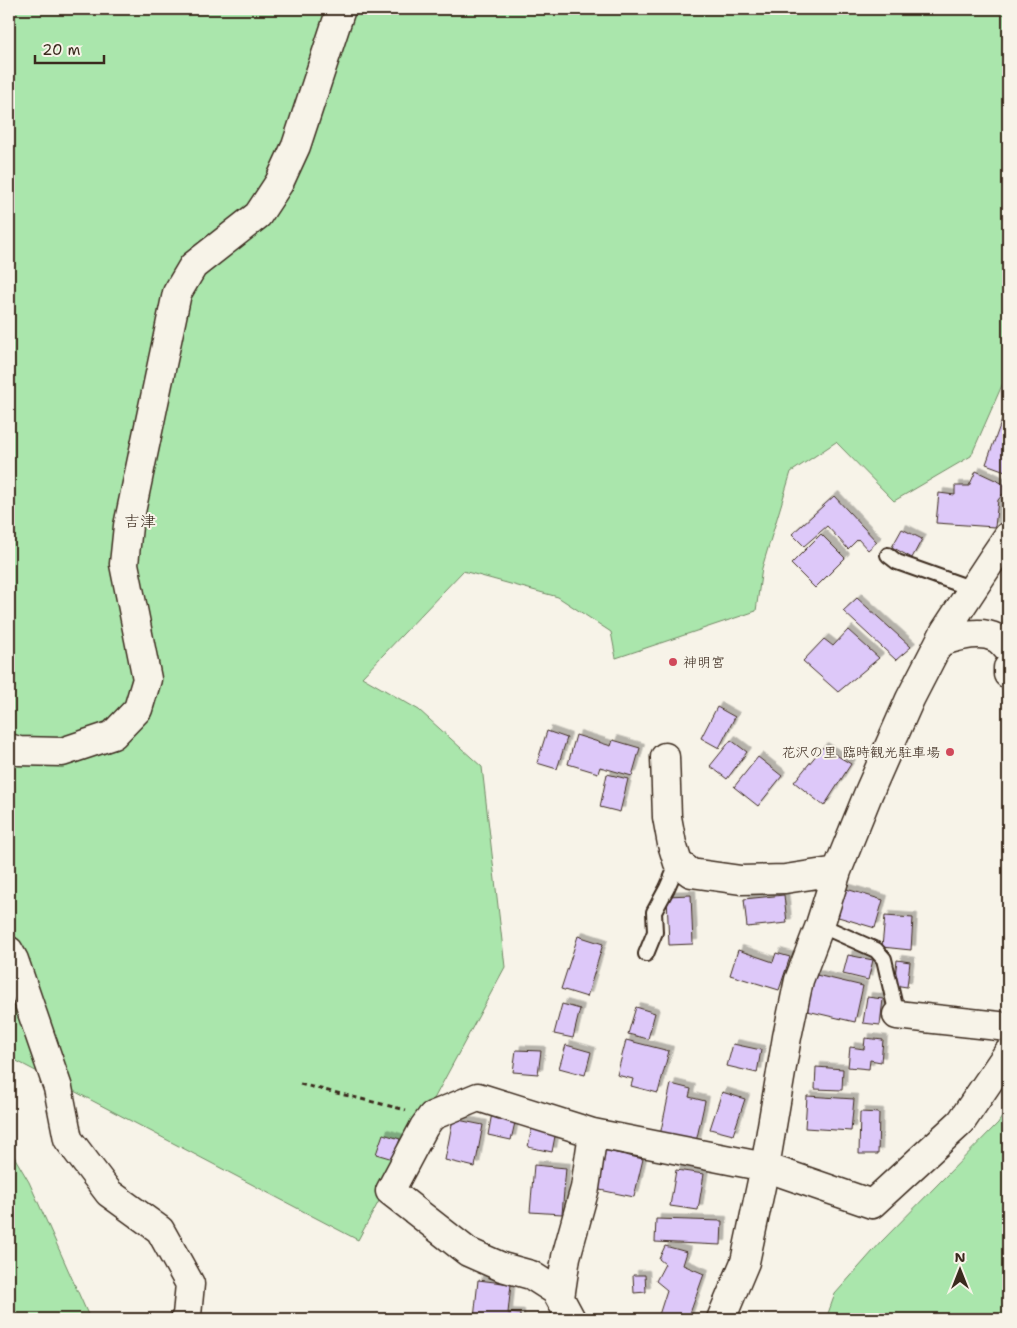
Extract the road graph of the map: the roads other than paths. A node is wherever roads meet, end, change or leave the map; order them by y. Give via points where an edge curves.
1 (341, 9) edge
2 (1008, 536) edge
3 (888, 555) dead end
4 (973, 589) junction
5 (940, 642) junction
6 (1008, 649) edge
7 (1008, 668) edge
8 (1008, 674) edge
9 (9, 748) edge
10 (665, 757) dead end
11 (678, 863) junction
12 (837, 871) junction
13 (820, 925) junction
14 (9, 951) edge
15 (646, 954) dead end
16 (897, 1015) joint
17 (1008, 1027) edge
18 (1008, 1053) edge
19 (593, 1133) junction
20 (765, 1167) junction
21 (565, 1309) edge
22 (185, 1319) edge
23 (721, 1319) edge

1 - 9 street via 296,146 279,183 258,215 193,266 177,293 128,526 124,564 147,679 138,709 112,735 62,752
2 - 4 street
3 - 4 lane via 897,562
4 - 5 street
5 - 6 street via 966,635 984,635 996,638
5 - 12 street via 910,699
7 - 8 street
10 - 11 street via 667,817
11 - 12 street via 691,873 742,880
11 - 15 lane via 654,912 655,932
12 - 13 street
13 - 16 lane via 876,950 884,958
13 - 20 street via 799,980
14 - 22 street via 58,1088 68,1139 109,1193 160,1230 190,1284
16 - 17 street
18 - 20 street via 961,1122 872,1204
19 - 20 street
19 - 21 street via 585,1188 566,1257
19 - 21 street via 478,1097 432,1116 390,1191 468,1252 531,1275 556,1291
20 - 23 street via 745,1262

